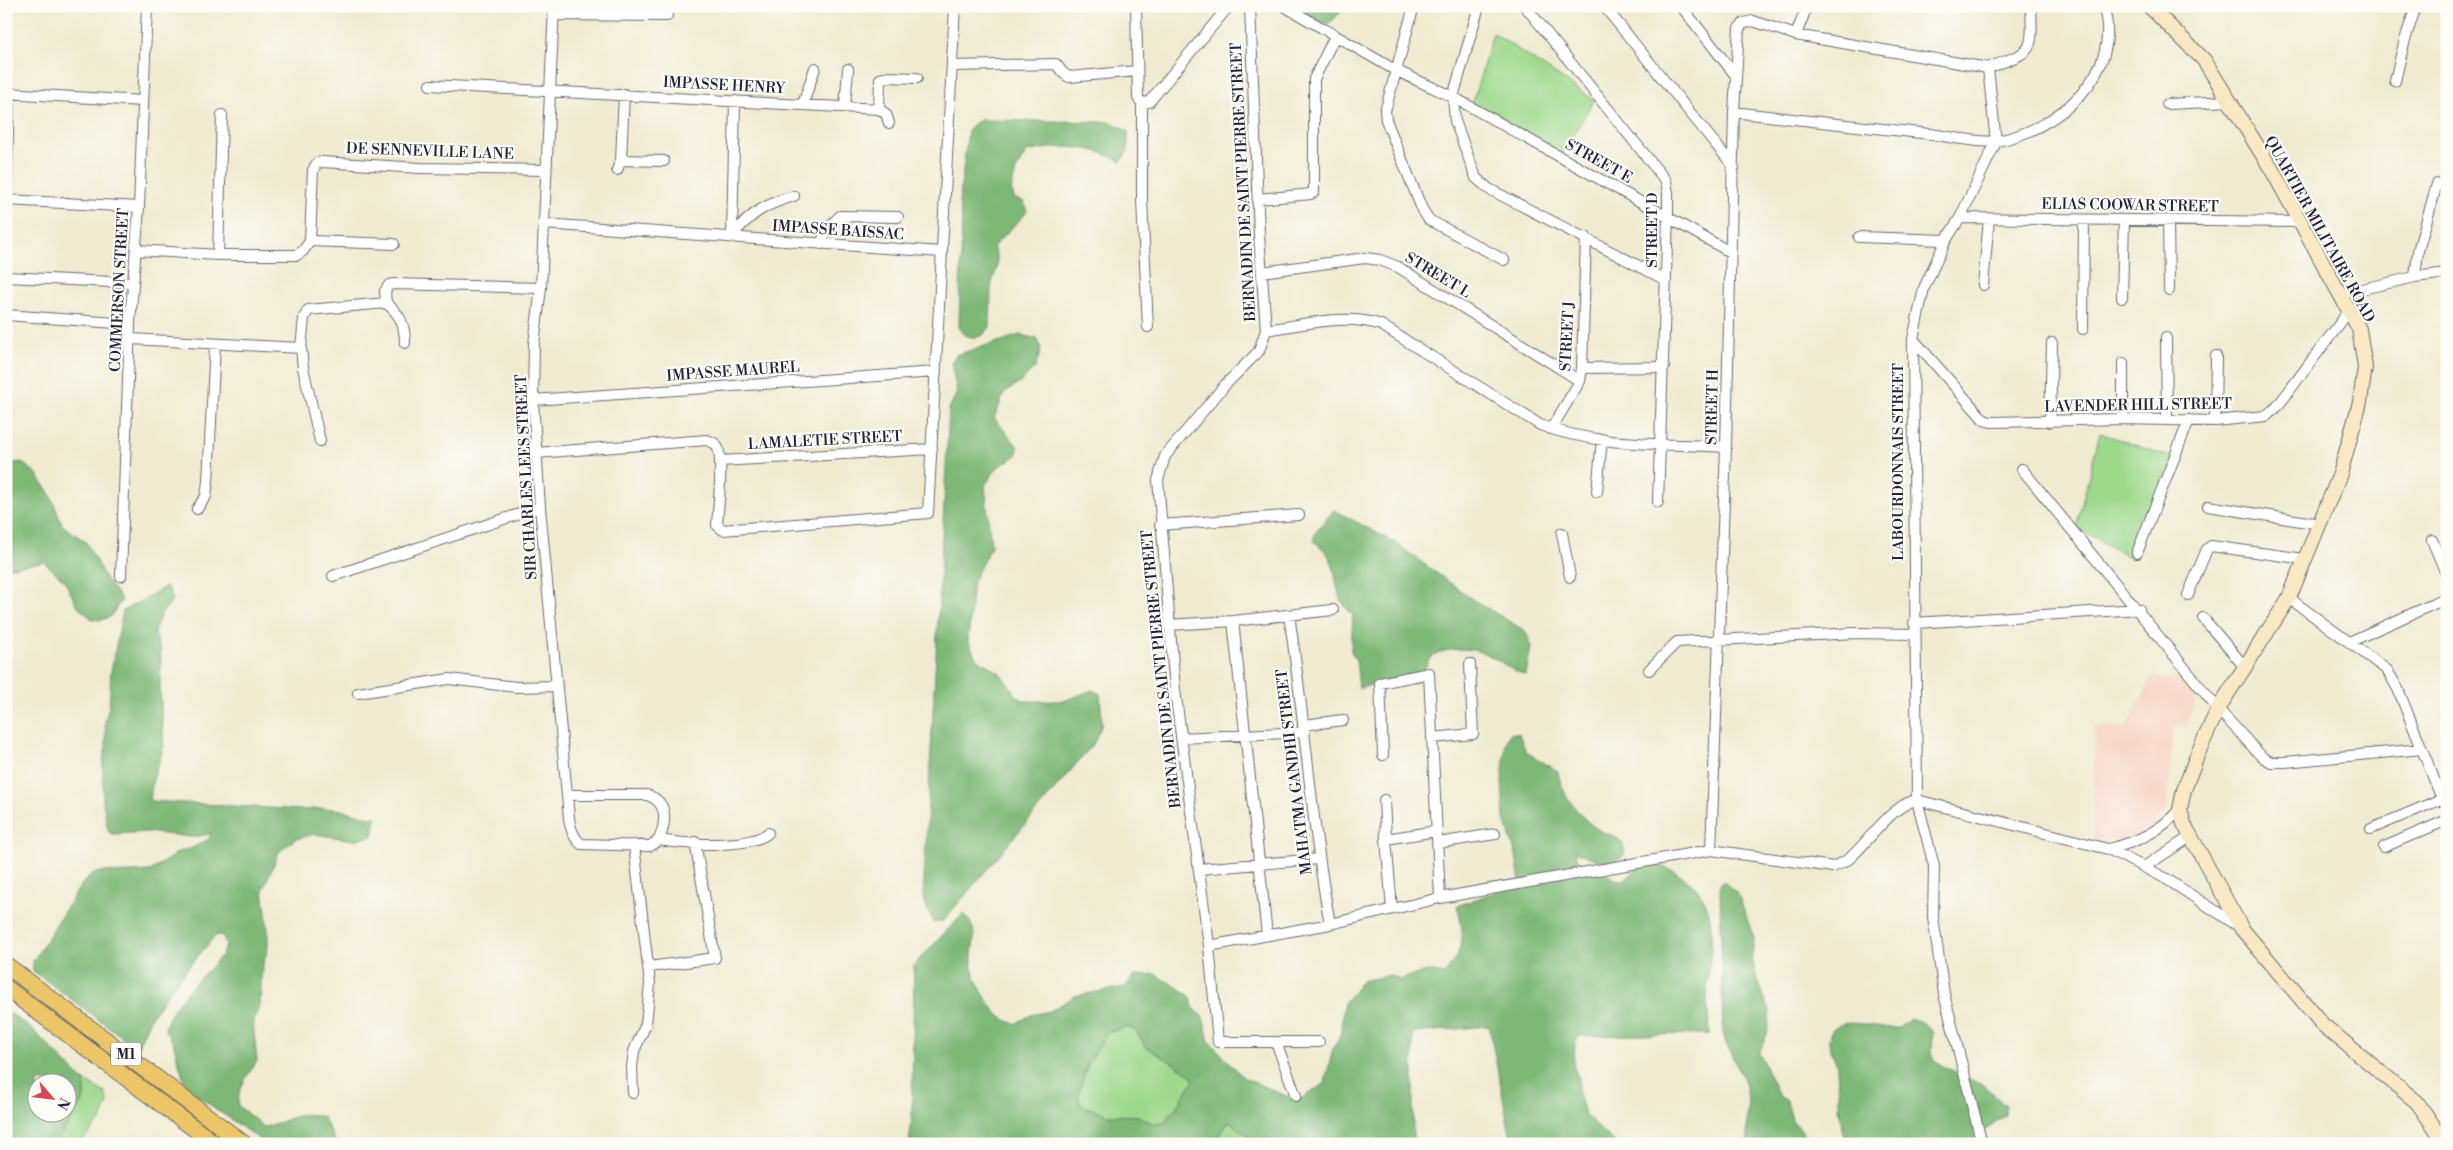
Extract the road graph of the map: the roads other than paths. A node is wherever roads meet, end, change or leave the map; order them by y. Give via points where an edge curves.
1 (146, 6) edge
2 (955, 6) edge
3 (1136, 6) edge
4 (1229, 6) edge
5 (1250, 6) edge
6 (1284, 6) edge
7 (1414, 6) edge
8 (1479, 6) edge
9 (1525, 6) edge
10 (1604, 6) edge
11 (1681, 6) edge
12 (1807, 6) edge
13 (2031, 6) edge
14 (2102, 6) edge
15 (2149, 6) edge
16 (2416, 6) edge
17 (554, 11) edge
18 (667, 16) dead end
19 (1796, 35) junction
20 (1335, 36) junction
21 (952, 66) junction
22 (816, 68) dead end
23 (1988, 68) junction
24 (848, 69) dead end
25 (1396, 70) junction
26 (1137, 71) junction
27 (1736, 76) junction
28 (916, 78) dead end
29 (2395, 81) dead end
30 (430, 84) dead end
31 (550, 91) junction
32 (7, 93) edge
33 (624, 94) junction
34 (1454, 97) junction
35 (142, 101) junction
36 (735, 101) junction
37 (2230, 101) junction
38 (1142, 103) junction
39 (803, 104) junction
40 (2167, 104) dead end
41 (844, 107) junction
42 (879, 109) junction
43 (1734, 112) junction
44 (222, 115) dead end
45 (889, 123) dead end
46 (1996, 142) junction
47 (621, 160) junction
48 (664, 161) dead end
49 (1734, 167) junction
50 (546, 170) junction
51 (617, 170) dead end
52 (2437, 184) dead end
53 (794, 196) dead end
54 (1258, 199) junction
55 (6, 201) edge
56 (139, 207) junction
57 (898, 216) dead end
58 (1668, 216) junction
59 (1960, 218) junction
60 (1989, 219) junction
61 (2084, 220) junction
62 (2124, 220) junction
63 (2168, 220) junction
64 (2300, 222) junction
65 (544, 224) junction
66 (732, 236) junction
67 (1586, 237) junction
68 (1859, 237) dead end
69 (1946, 240) junction
70 (309, 243) junction
71 (394, 244) dead end
72 (820, 244) junction
73 (136, 250) junction
74 (942, 252) junction
75 (1730, 252) junction
76 (218, 255) junction
77 (1504, 260) dead end
78 (1262, 272) junction
79 (2447, 273) edge
80 (6, 277) edge
81 (2415, 277) junction
82 (1666, 280) junction
83 (133, 283) junction
84 (1983, 285) dead end
85 (541, 288) junction
86 (2169, 290) dead end
87 (2340, 294) junction
88 (2122, 298) dead end
89 (386, 303) junction
90 (2349, 312) junction
91 (6, 315) edge
92 (130, 324) junction
93 (1148, 326) dead end
94 (2083, 329) dead end
95 (1266, 330) junction
96 (2166, 338) dead end
97 (131, 339) junction
98 (1913, 339) junction
99 (405, 343) dead end
100 (2052, 343) dead end
101 (215, 344) junction
102 (301, 348) junction
103 (2216, 356) dead end
104 (2123, 362) dead end
105 (1664, 367) junction
106 (1582, 368) junction
107 (936, 372) junction
108 (1580, 381) junction
109 (533, 400) junction
110 (2123, 419) junction
111 (2167, 420) junction
112 (2189, 420) junction
113 (2215, 421) junction
114 (2050, 422) junction
115 (1551, 429) junction
116 (320, 440) dead end
117 (1602, 440) junction
118 (1661, 443) junction
119 (1726, 447) junction
120 (932, 449) junction
121 (536, 453) junction
122 (720, 461) junction
123 (2022, 469) dead end
124 (1597, 492) dead end
125 (1658, 502) dead end
126 (2208, 506) dead end
127 (540, 507) junction
128 (197, 509) dead end
129 (1299, 515) dead end
130 (2320, 524) junction
131 (1160, 525) junction
132 (1562, 533) dead end
133 (2432, 540) dead end
134 (2137, 553) dead end
135 (2306, 559) junction
136 (121, 576) dead end
137 (333, 576) dead end
138 (1570, 576) dead end
139 (2447, 576) edge
140 (2188, 595) dead end
141 (2289, 598) junction
142 (2447, 598) edge
143 (2139, 609) junction
144 (1333, 610) dead end
145 (1289, 615) junction
146 (2203, 618) dead end
147 (1233, 621) junction
148 (1168, 625) junction
149 (1914, 629) junction
150 (1719, 641) junction
151 (2349, 642) junction
152 (1470, 664) dead end
153 (2244, 666) junction
154 (1649, 670) dead end
155 (557, 686) junction
156 (358, 693) dead end
157 (2218, 709) junction
158 (1343, 720) dead end
159 (1304, 729) junction
160 (1245, 735) junction
161 (1181, 738) junction
162 (1432, 738) junction
163 (2422, 749) junction
164 (1384, 755) dead end
165 (567, 795) junction
166 (1384, 800) dead end
167 (1917, 800) junction
168 (2445, 800) edge
169 (2180, 809) junction
170 (2447, 820) edge
171 (2371, 828) dead end
172 (1437, 831) junction
173 (768, 833) dead end
174 (1495, 834) dead end
175 (2190, 837) junction
176 (1386, 839) junction
177 (659, 840) junction
178 (695, 842) junction
179 (1438, 842) junction
180 (634, 845) junction
181 (2384, 847) dead end
182 (2108, 849) junction
183 (1711, 850) junction
184 (1318, 859) junction
185 (1258, 864) junction
186 (2144, 867) junction
187 (1199, 869) junction
188 (1440, 898) junction
189 (1392, 909) junction
190 (1330, 924) junction
191 (2242, 929) junction
192 (1267, 935) junction
193 (1209, 946) junction
194 (6, 965) edge
195 (649, 967) junction
196 (6, 988) edge
197 (1276, 1042) junction
198 (1319, 1042) dead end
199 (632, 1093) dead end
200 (1296, 1096) dead end
201 (215, 1144) edge
202 (244, 1144) edge
203 (1982, 1144) edge
204 (2446, 1144) edge

1 - 35 street, COMMERSON STREET
2 - 21 street
3 - 26 street
4 - 38 street via 1149,102
5 - 54 street, BERNADIN DE SAINT PIERRE STREET
6 - 20 street, STREET E
7 - 25 street
8 - 34 street
9 - 58 street, STREET D via 1666,181
10 - 49 street
11 - 27 street
12 - 19 street
13 - 23 street via 2032,41 2028,48 2021,55
14 - 46 street via 2108,27 2104,56 2090,87 2039,126
15 - 37 main road, QUARTIER MILITAIRE ROAD via 2204,60
16 - 29 street
17 - 18 street
17 - 31 street, SIR CHARLES LEES STREET
19 - 23 street, STREET H
19 - 27 street, STREET H via 1753,21 1744,23 1738,28
20 - 25 street, STREET E
20 - 54 street via 1314,79 1314,192
21 - 26 street via 1056,64 1069,76
21 - 74 street
22 - 39 street
23 - 46 street
24 - 41 street
25 - 34 street, STREET E
25 - 77 street via 1385,110 1386,120 1422,209 1429,220
26 - 38 street via 1138,98
27 - 43 street, STREET H
28 - 42 street via 880,79
30 - 31 street, IMPASSE HENRY
31 - 33 street, IMPASSE HENRY
31 - 50 street, SIR CHARLES LEES STREET
32 - 35 street
32 - 55 street
33 - 36 street, IMPASSE HENRY
33 - 47 street
34 - 58 street, STREET E
34 - 67 street via 1455,121 1476,178 1489,189
35 - 56 street, COMMERSON STREET
36 - 39 street, IMPASSE HENRY
36 - 66 street
37 - 40 street
37 - 64 main road, QUARTIER MILITAIRE ROAD
38 - 93 street via 1142,200
39 - 41 street, IMPASSE HENRY
41 - 42 street, IMPASSE HENRY
42 - 45 street via 886,114
43 - 46 street
43 - 49 street, STREET H
44 - 76 street
46 - 59 street, LABOURDONNAIS STREET
47 - 48 street
47 - 51 street
49 - 75 street, STREET H
50 - 65 street, SIR CHARLES LEES STREET
50 - 70 street, DE SENNEVILLE LANE via 322,162 314,166
52 - 81 street via 2418,251
53 - 66 street via 769,203
54 - 78 street, BERNADIN DE SAINT PIERRE STREET
55 - 56 street
56 - 73 street, COMMERSON STREET
57 - 72 street via 840,216 827,229
58 - 75 street, STREET E
58 - 82 street, STREET D
59 - 60 street, ELIAS COOWAR STREET
59 - 69 street, LABOURDONNAIS STREET
60 - 61 street, ELIAS COOWAR STREET
60 - 84 street
61 - 62 street, ELIAS COOWAR STREET
61 - 94 street
62 - 63 street, ELIAS COOWAR STREET
62 - 88 street
63 - 64 street, ELIAS COOWAR STREET
63 - 86 street
64 - 87 main road, QUARTIER MILITAIRE ROAD
65 - 66 street, IMPASSE BAISSAC
65 - 85 street, SIR CHARLES LEES STREET
66 - 72 street, IMPASSE BAISSAC
67 - 82 street
67 - 106 street, STREET J
68 - 69 street
69 - 98 street, LABOURDONNAIS STREET via 1924,288
70 - 71 street
70 - 76 street via 303,251 291,256
72 - 74 street, IMPASSE BAISSAC
73 - 76 street
73 - 83 street, COMMERSON STREET
74 - 107 street
75 - 119 street, STREET H
78 - 95 street, BERNADIN DE SAINT PIERRE STREET
78 - 108 street, STREET L via 1365,258 1380,260 1398,267
79 - 81 street
80 - 83 street
81 - 87 street
82 - 105 street, STREET D
83 - 92 street, COMMERSON STREET
85 - 89 street via 394,284 385,291
85 - 109 street, SIR CHARLES LEES STREET via 534,344
87 - 90 main road, QUARTIER MILITAIRE ROAD
89 - 99 street via 401,318
89 - 102 street via 308,310
90 - 113 street, LAVENDER HILL STREET via 2277,408 2266,416
90 - 130 main road, QUARTIER MILITAIRE ROAD via 2363,347 2363,385 2348,449
91 - 92 street
92 - 97 street, COMMERSON STREET
95 - 115 street via 1347,320 1381,324
95 - 131 street, BERNADIN DE SAINT PIERRE STREET via 1259,351 1164,456 1158,480
96 - 111 street
97 - 101 street
97 - 136 street, COMMERSON STREET
98 - 114 street, LAVENDER HILL STREET via 1984,420
98 - 149 street, LABOURDONNAIS STREET
100 - 114 street
101 - 102 street
101 - 128 street via 208,482 206,496
102 - 116 street
103 - 113 street
104 - 110 street
105 - 106 street
105 - 118 street, STREET D
106 - 108 street, STREET J
107 - 109 street, IMPASSE MAUREL
107 - 120 street
108 - 115 street, STREET J
109 - 121 street, SIR CHARLES LEES STREET
110 - 111 street, LAVENDER HILL STREET
110 - 114 street, LAVENDER HILL STREET
111 - 112 street, LAVENDER HILL STREET
112 - 113 street, LAVENDER HILL STREET
112 - 134 street
115 - 117 street
117 - 118 street
117 - 124 street
118 - 119 street
118 - 125 street, STREET D
119 - 150 street, STREET H
120 - 122 street, LAMALETIE STREET
120 - 122 street via 928,513 723,530 717,525
121 - 122 street via 707,440 718,448
121 - 127 street, SIR CHARLES LEES STREET
123 - 143 street
126 - 130 street
127 - 137 street
127 - 155 street, SIR CHARLES LEES STREET
129 - 131 street
130 - 135 main road, QUARTIER MILITAIRE ROAD
131 - 148 street, BERNADIN DE SAINT PIERRE STREET
132 - 138 street
133 - 139 street
135 - 140 street via 2211,546
135 - 141 main road, QUARTIER MILITAIRE ROAD
141 - 151 street
141 - 153 main road, QUARTIER MILITAIRE ROAD
142 - 151 street
143 - 149 street
143 - 157 street
144 - 145 street
145 - 147 street
145 - 159 street, MAHATMA GANDHI STREET
146 - 153 street
147 - 148 street
147 - 160 street
148 - 161 street, BERNADIN DE SAINT PIERRE STREET
149 - 150 street
149 - 167 street, LABOURDONNAIS STREET
150 - 154 street via 1677,642
150 - 183 street, STREET H
151 - 163 street via 2387,670
152 - 162 street via 1473,734
153 - 157 main road, QUARTIER MILITAIRE ROAD
155 - 156 street via 516,687 449,678
155 - 165 street, SIR CHARLES LEES STREET
157 - 163 street via 2262,757 2271,762
157 - 169 main road, QUARTIER MILITAIRE ROAD via 2184,790
158 - 159 street
159 - 160 street
159 - 184 street, MAHATMA GANDHI STREET
160 - 161 street
160 - 185 street
161 - 187 street, BERNADIN DE SAINT PIERRE STREET
162 - 164 street via 1429,674 1380,683
162 - 172 street
163 - 168 street
165 - 177 street via 647,795 656,798 663,809
165 - 180 street, SIR CHARLES LEES STREET via 571,830 581,844
166 - 176 street
167 - 182 street
167 - 183 street via 1899,809 1849,859 1833,867
167 - 203 street, LABOURDONNAIS STREET via 1934,866 1933,917 1944,994
168 - 171 street
169 - 175 main road
169 - 182 street via 2170,820 2138,841
170 - 181 street
172 - 176 street
172 - 179 street
173 - 178 street, SIR CHARLES LEES STREET via 754,841
174 - 179 street
175 - 186 street
175 - 191 main road
176 - 189 street
177 - 178 street, SIR CHARLES LEES STREET
177 - 180 street, SIR CHARLES LEES STREET via 650,846
178 - 195 street via 715,958
179 - 188 street
180 - 195 street
182 - 186 street
183 - 188 street
184 - 185 street
184 - 190 street, MAHATMA GANDHI STREET
185 - 187 street
185 - 192 street
186 - 191 street
187 - 193 street, BERNADIN DE SAINT PIERRE STREET
188 - 189 street
189 - 190 street
190 - 192 street
191 - 204 main road via 2323,1025 2417,1102
192 - 193 street
193 - 197 street, BERNADIN DE SAINT PIERRE STREET via 1218,1042
194 - 202 highway, M1
195 - 199 street via 646,1024 634,1051
196 - 201 highway, M1
197 - 198 street
197 - 200 street

